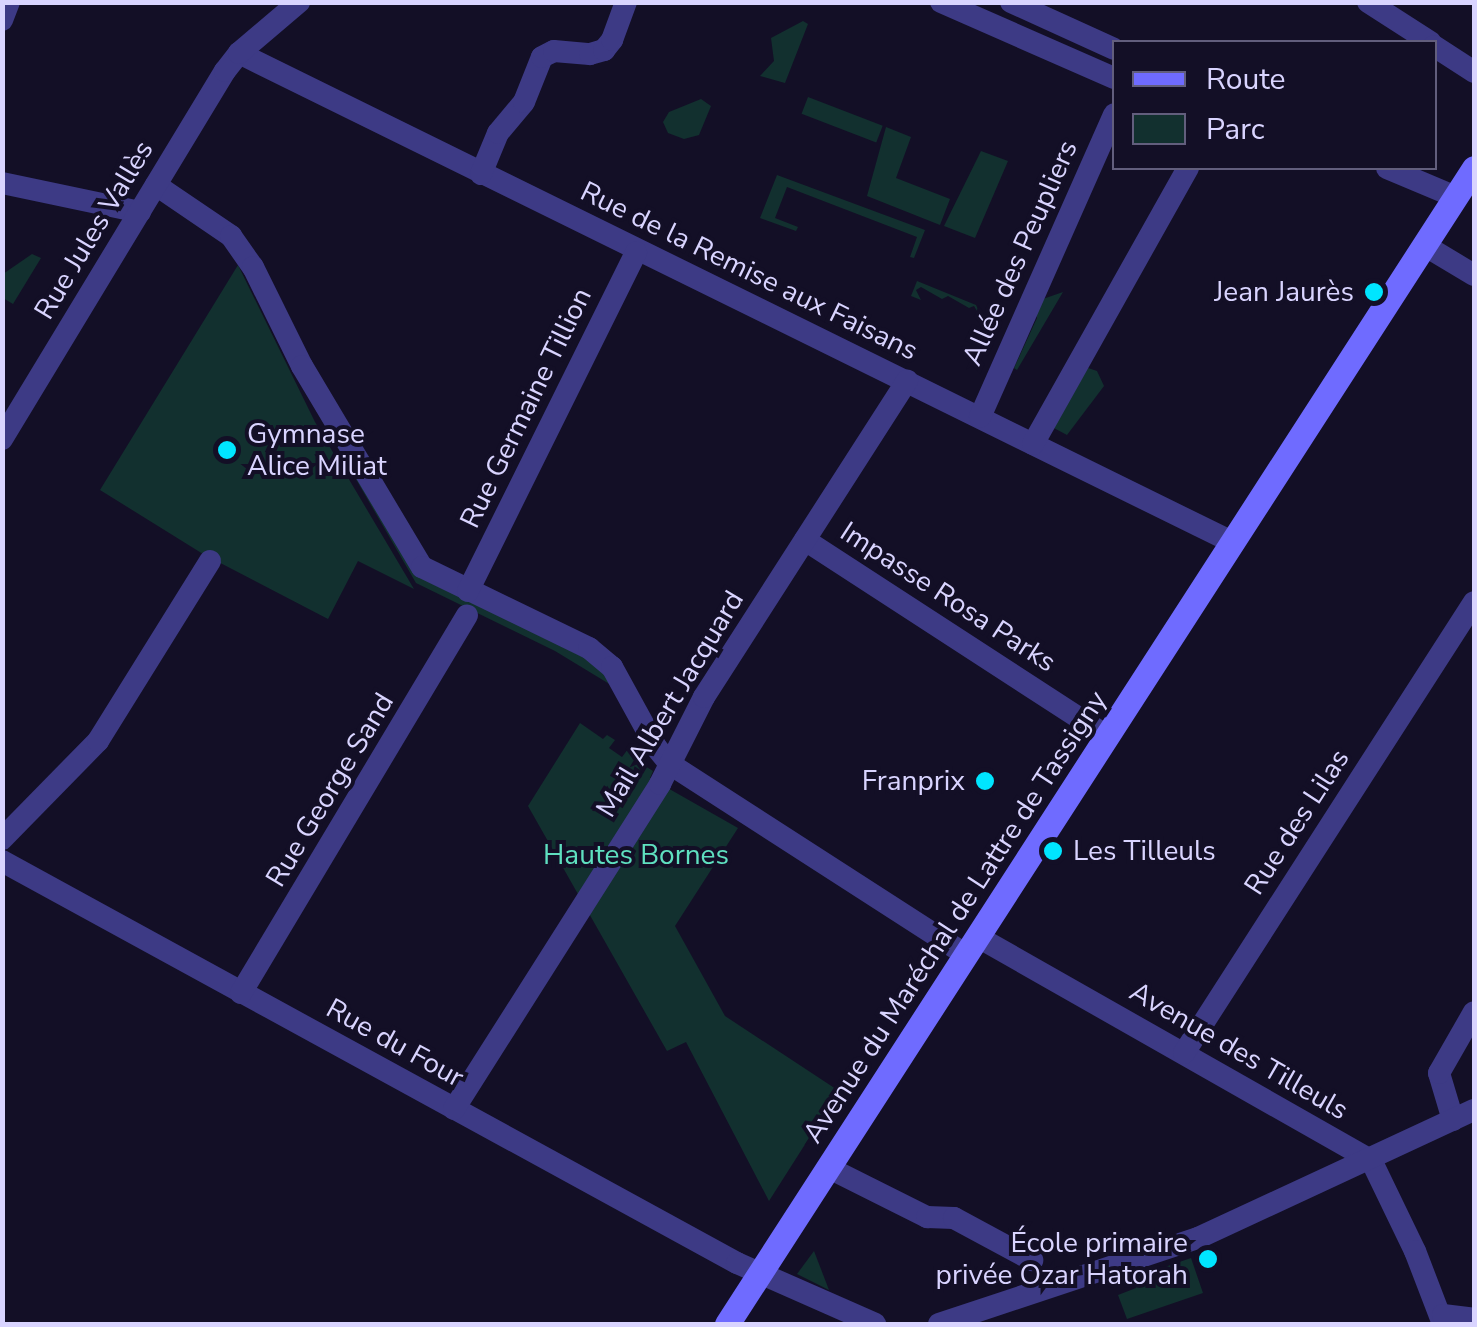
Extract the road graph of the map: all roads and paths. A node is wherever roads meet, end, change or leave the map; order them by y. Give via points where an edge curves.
1 (10, 2) edge
2 (299, 2) edge
3 (626, 2) edge
4 (941, 2) edge
5 (1011, 2) edge
6 (1368, 2) edge
7 (2, 20) edge
8 (1426, 40) edge
9 (1437, 47) edge
10 (1112, 48) edge
11 (239, 53) junction
12 (1474, 72) edge
13 (1112, 77) edge
14 (1112, 119) edge
15 (1474, 168) edge
16 (1187, 170) edge
17 (1393, 170) edge
18 (481, 174) junction
19 (2, 183) edge
20 (156, 185) junction
21 (1456, 197) junction
22 (140, 212) junction
23 (1424, 245) junction
24 (636, 252) junction
25 (1474, 275) edge
26 (907, 381) junction
27 (980, 417) junction
28 (4, 435) edge
29 (1034, 444) junction
30 (805, 540) junction
31 (1234, 543) junction
32 (210, 561) dead end
33 (468, 590) junction
34 (1474, 602) edge
35 (467, 616) dead end
36 (1108, 737) junction
37 (670, 764) junction
38 (2, 838) edge
39 (2, 861) edge
40 (972, 946) junction
41 (241, 994) junction
42 (1474, 1012) edge
43 (1184, 1053) junction
44 (454, 1109) junction
45 (1464, 1115) edge
46 (1371, 1160) junction
47 (829, 1168) junction
48 (1032, 1260) dead end
49 (760, 1273) junction
50 (1474, 1319) edge
51 (1443, 1320) edge
52 (728, 1324) edge
53 (875, 1324) edge
54 (939, 1324) edge

1 - 7 street
2 - 11 street, Rue Jules Vallès
3 - 18 street via 604,50 542,57
4 - 13 street
5 - 10 street
6 - 8 street
9 - 12 street
11 - 18 street, Rue de la Remise aux Faisans
11 - 20 street, Rue Jules Vallès
14 - 27 street, Allée des Peupliers
15 - 21 street, Avenue du Maréchal de Lattre de Tassigny
16 - 29 street
17 - 21 street
18 - 24 street, Rue de la Remise aux Faisans
19 - 22 street
20 - 22 street, Rue Jules Vallès
20 - 33 street via 230,236 422,567
21 - 23 street, Avenue du Maréchal de Lattre de Tassigny
22 - 28 street, Rue Jules Vallès
23 - 25 street
23 - 31 street, Avenue du Maréchal de Lattre de Tassigny
24 - 26 street, Rue de la Remise aux Faisans
24 - 33 street, Rue Germaine Tillion
26 - 27 street, Rue de la Remise aux Faisans
26 - 30 street, Mail Albert Jacquard
27 - 29 street, Rue de la Remise aux Faisans
29 - 31 street, Rue de la Remise aux Faisans
30 - 36 street, Impasse Rosa Parks
30 - 37 street, Mail Albert Jacquard via 704,697
31 - 36 street, Avenue du Maréchal de Lattre de Tassigny
32 - 38 street via 98,741
33 - 37 street via 612,667
34 - 43 street, Rue des Lilas
35 - 41 street, Rue George Sand
36 - 40 street, Avenue du Maréchal de Lattre de Tassigny
37 - 40 street, Avenue des Tilleuls
37 - 44 street, Mail Albert Jacquard
39 - 41 street, Rue du Four
40 - 43 street, Avenue des Tilleuls
40 - 47 street, Avenue du Maréchal de Lattre de Tassigny
41 - 44 street, Rue du Four
42 - 45 street via 1439,1073
43 - 46 street, Avenue des Tilleuls
44 - 49 street, Rue du Four
45 - 46 street
46 - 51 street
46 - 54 street via 1198,1238
47 - 48 street via 926,1217 954,1218
47 - 49 street, Avenue du Maréchal de Lattre de Tassigny
49 - 52 street, Avenue du Maréchal de Lattre de Tassigny
49 - 53 street, Rue du Four
50 - 51 street

